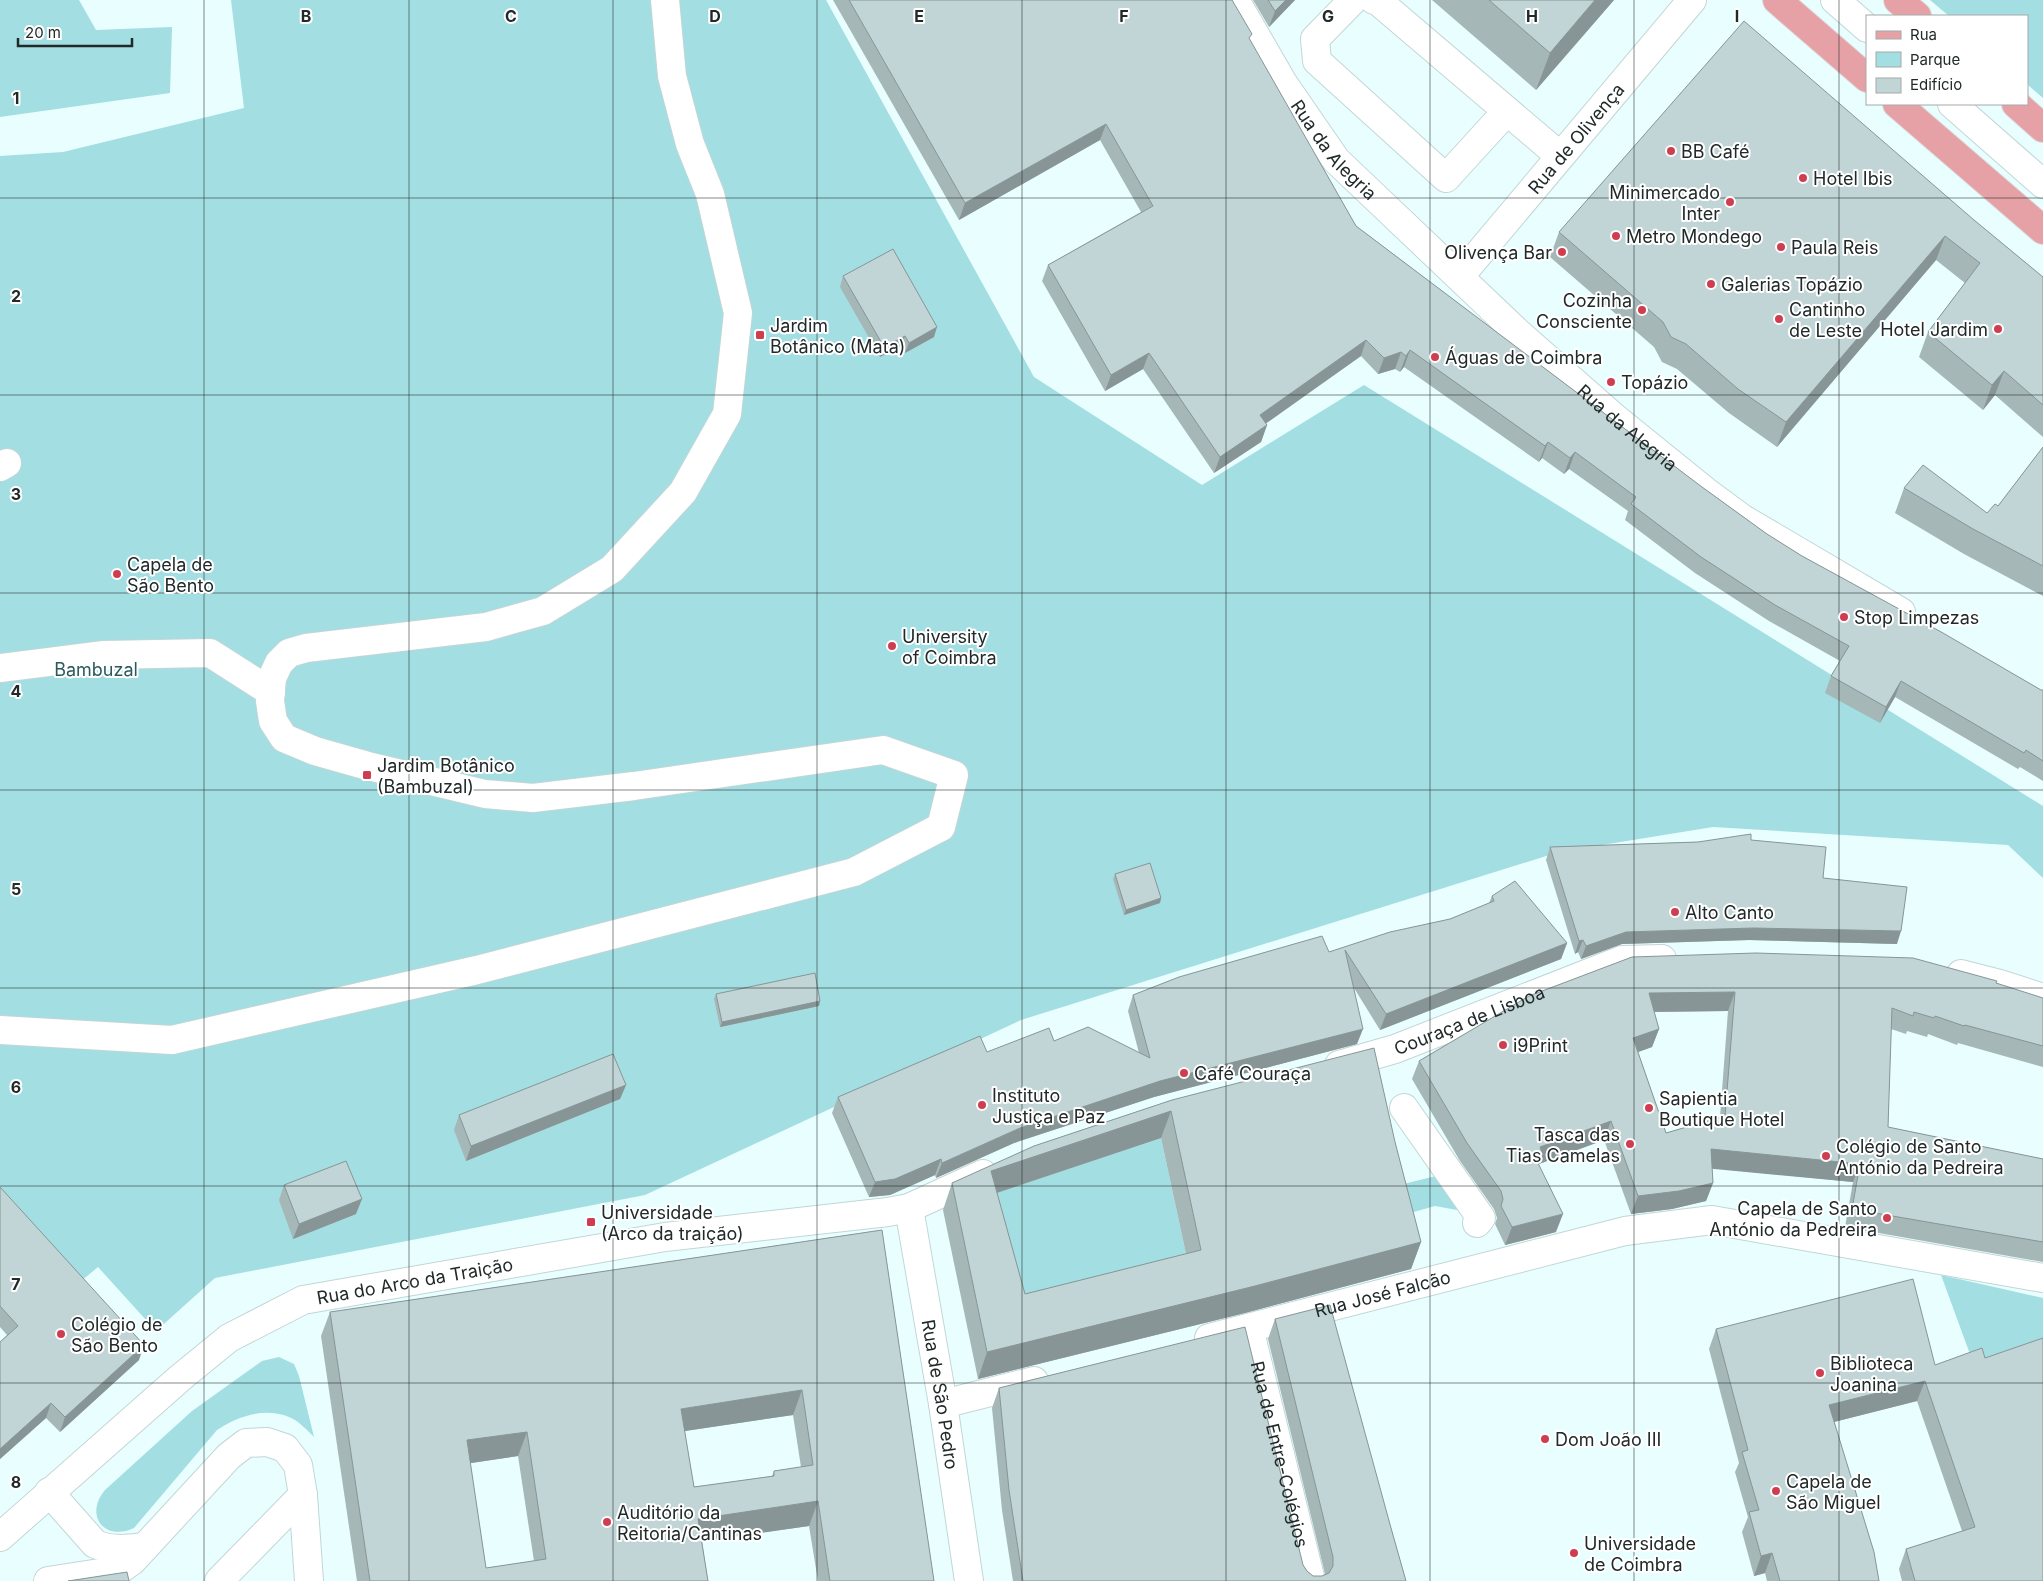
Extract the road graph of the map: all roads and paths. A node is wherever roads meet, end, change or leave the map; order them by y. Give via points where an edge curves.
1 (665, 0) edge
2 (1235, 0) edge
3 (1353, 0) edge
4 (1374, 0) edge
5 (1692, 0) edge
6 (1777, 0) edge
7 (1835, 0) edge
8 (1898, 0) edge
9 (1915, 15) edge
10 (1866, 27) edge
11 (1317, 61) junction
12 (1866, 77) edge
13 (1283, 83) junction
14 (1898, 105) edge
15 (1953, 105) edge
16 (2017, 105) edge
17 (1507, 111) junction
18 (2043, 128) edge
19 (1560, 156) junction
20 (2043, 184) edge
21 (2043, 230) edge
22 (1460, 276) junction
23 (1923, 624) edge
24 (0, 668) edge
25 (271, 692) junction
26 (1690, 958) edge
27 (1934, 967) edge
28 (2043, 998) edge
29 (0, 1030) edge
30 (1317, 1071) edge
31 (1404, 1108) dead end
32 (1002, 1166) edge
33 (908, 1208) junction
34 (1477, 1223) dead end
35 (2043, 1278) edge
36 (1249, 1328) junction
37 (1182, 1345) edge
38 (1058, 1375) edge
39 (943, 1404) junction
40 (49, 1492) junction
41 (303, 1495) junction
42 (0, 1537) edge
43 (146, 1547) junction
44 (48, 1581) edge
45 (219, 1581) edge
46 (310, 1581) edge
47 (970, 1581) edge
48 (1311, 1581) edge

1 - 25 street via 672,76 690,144 710,194 738,314 727,414 683,492 612,569 543,611 486,627 306,648 289,654 279,663 272,678
2 - 13 street, Rua da Alegria
3 - 11 street via 1315,39
4 - 17 street
5 - 19 street, Rua de Olivença
6 - 12 main road
7 - 10 street
8 - 9 main road
11 - 13 street
11 - 17 street via 1446,178
13 - 22 street, Rua da Alegria via 1336,160
14 - 21 main road
15 - 20 street
16 - 18 main road
17 - 19 street
19 - 22 street, Rua de Olivença
22 - 23 street, Rua da Alegria via 1516,332 1705,492 1743,519
24 - 25 street via 104,655 210,653
25 - 29 street via 273,721 284,738 315,751 368,766 485,794 533,798 883,750 954,775 940,827 854,872 477,970 172,1040
26 - 30 street, Couraça de Lisboa via 1622,960 1395,1048
27 - 28 street
31 - 34 street via 1481,1218
32 - 33 street
33 - 39 street, Rua de São Pedro
33 - 40 street, Rua do Arco da Traição via 665,1237 303,1300 229,1338
35 - 36 street, Rua José Falcão via 1712,1220 1626,1231
36 - 37 street, Rua José Falcão
36 - 48 street, Rua de Entre-Colégios
38 - 39 street
39 - 47 street, Rua de São Pedro
40 - 42 street, Rua do Arco da Traição
40 - 43 street via 95,1544 120,1550
41 - 43 street via 298,1465 285,1448 267,1442 246,1443 228,1456
41 - 45 street
41 - 46 street
43 - 44 street via 119,1570

